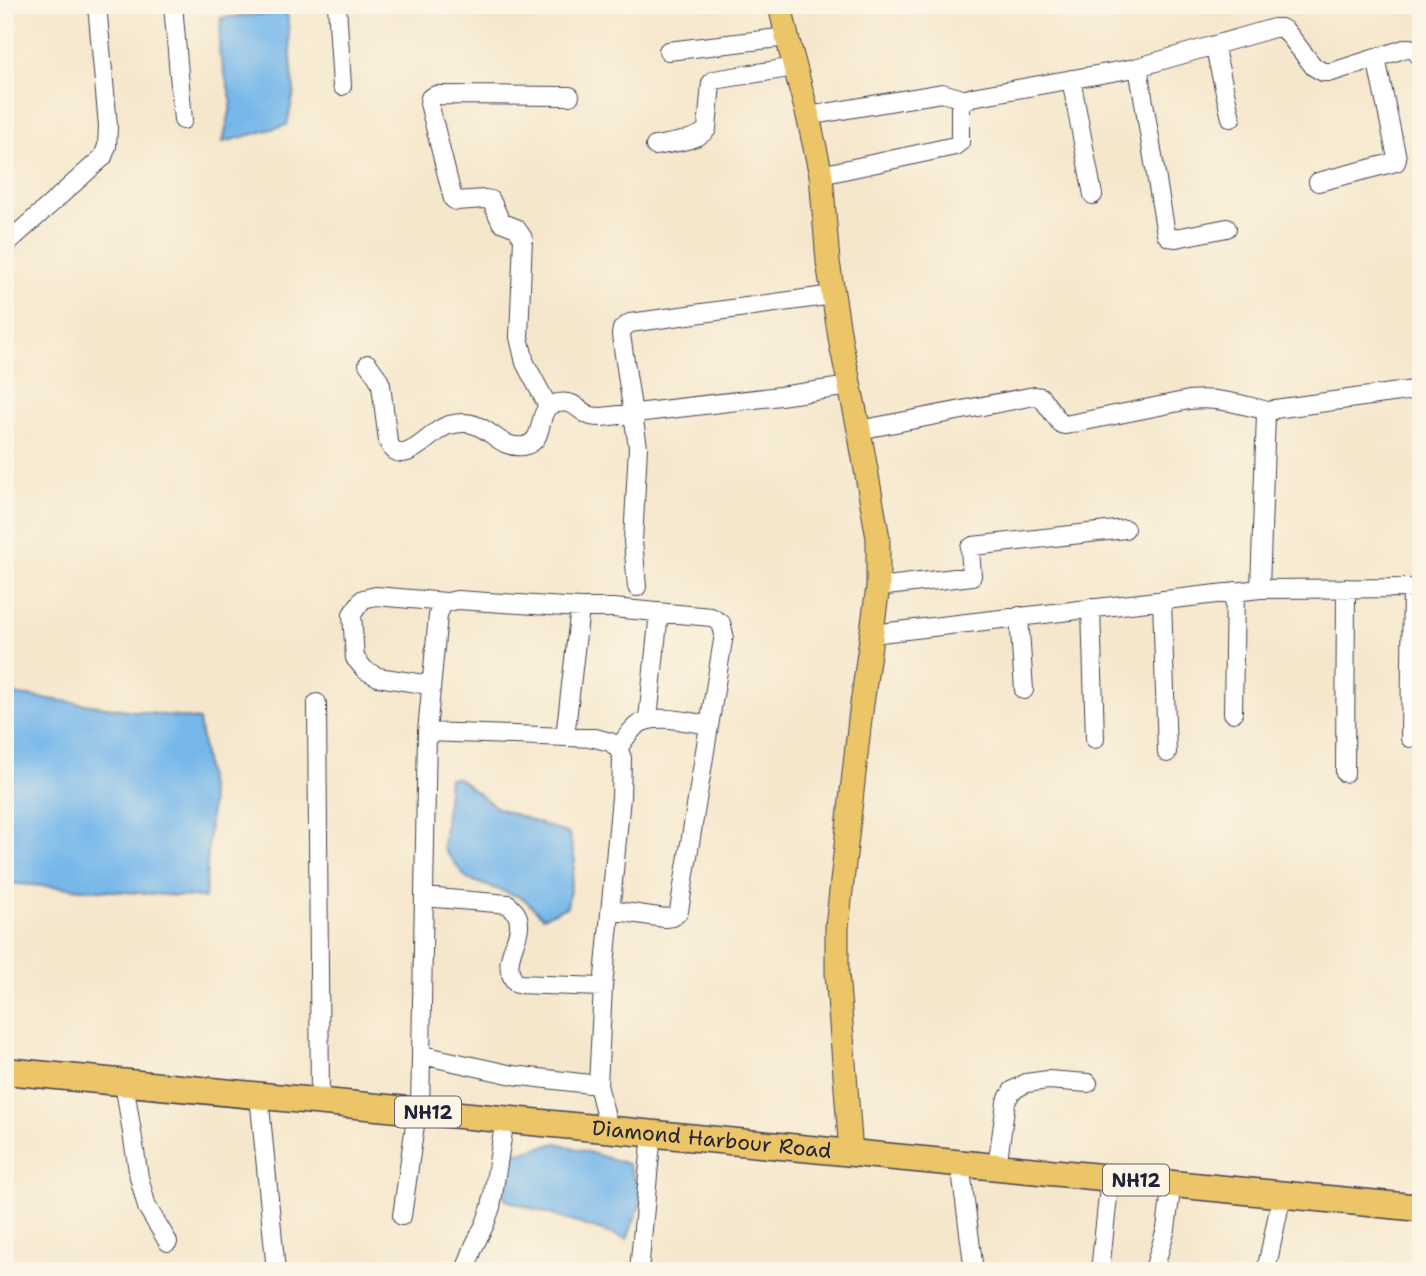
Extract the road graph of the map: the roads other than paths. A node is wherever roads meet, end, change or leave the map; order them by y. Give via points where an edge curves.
1 (97, 5) edge
2 (173, 5) edge
3 (337, 5) edge
4 (780, 5) edge
5 (787, 37) junction
6 (1214, 46) junction
7 (668, 51) dead end
8 (1376, 58) junction
9 (1421, 58) edge
10 (795, 67) junction
11 (1138, 67) junction
12 (1071, 79) junction
13 (342, 86) dead end
14 (570, 96) dead end
15 (966, 100) junction
16 (808, 116) junction
17 (1231, 118) dead end
18 (183, 120) dead end
19 (656, 146) dead end
20 (821, 175) junction
21 (1318, 182) dead end
22 (1093, 195) dead end
23 (1227, 228) dead end
24 (5, 245) edge
25 (833, 295) junction
26 (368, 364) dead end
27 (850, 386) junction
28 (1421, 389) edge
29 (548, 406) junction
30 (1268, 411) junction
31 (632, 414) junction
32 (859, 430) junction
33 (1125, 529) dead end
34 (637, 587) dead end
35 (878, 587) junction
36 (1417, 588) edge
37 (1260, 589) junction
38 (1346, 589) junction
39 (1234, 591) junction
40 (1162, 600) junction
41 (446, 602) junction
42 (580, 608) junction
43 (1091, 608) junction
44 (659, 612) junction
45 (1018, 617) junction
46 (872, 634) junction
47 (430, 685) junction
48 (1024, 690) dead end
49 (317, 702) dead end
50 (1233, 713) dead end
51 (648, 719) junction
52 (708, 725) junction
53 (427, 732) junction
54 (565, 737) junction
55 (1410, 738) dead end
56 (1095, 739) dead end
57 (618, 748) junction
58 (1167, 753) dead end
59 (1345, 773) dead end
60 (424, 897) junction
61 (611, 910) junction
62 (603, 987) junction
63 (422, 1055) junction
64 (5, 1071) edge
65 (124, 1082) junction
66 (1088, 1083) dead end
67 (598, 1085) junction
68 (259, 1094) junction
69 (320, 1101) junction
70 (418, 1111) junction
71 (505, 1119) junction
72 (609, 1129) junction
73 (652, 1133) junction
74 (851, 1153) junction
75 (960, 1163) junction
76 (997, 1167) junction
77 (1110, 1178) junction
78 (1172, 1183) junction
79 (1282, 1194) junction
80 (1421, 1208) edge
81 (402, 1216) dead end
82 (169, 1242) dead end
83 (1155, 1266) dead end
84 (276, 1271) edge
85 (465, 1271) edge
86 (639, 1271) edge
87 (974, 1271) edge
88 (1100, 1271) edge
89 (1266, 1271) edge

1 - 24 street via 108,126 103,157
2 - 18 street
3 - 13 street
4 - 5 main road
5 - 7 street
5 - 10 main road
6 - 8 street via 1281,28 1323,72
6 - 11 street
6 - 17 street
8 - 9 street via 1410,47
8 - 21 street via 1396,162
10 - 16 main road
10 - 19 street via 714,80 705,132
11 - 12 street
11 - 23 street via 1166,234 1176,238
12 - 15 street
12 - 22 street
14 - 29 street via 436,95 429,100 454,201 491,200 501,222 516,228 523,238 519,337 527,368
15 - 16 street via 942,93
15 - 20 street via 960,108 960,142 955,146
16 - 20 main road
20 - 25 main road
25 - 27 main road
25 - 31 street via 630,323 621,335
26 - 29 street via 381,385 388,441 396,452 413,450 452,424 467,423 506,444 528,444 538,434
27 - 31 street
27 - 32 main road
28 - 30 street
29 - 31 street via 572,403 595,417
30 - 32 street via 1205,398 1065,425 1041,397 1034,396
30 - 37 street
31 - 34 street via 638,447 633,541
32 - 35 main road via 878,538
33 - 35 street via 973,546 972,576
35 - 46 main road
36 - 38 street
36 - 55 street
37 - 38 street
37 - 39 street
38 - 59 street
39 - 40 street
39 - 50 street
40 - 43 street
40 - 58 street
41 - 42 street
41 - 47 street via 438,615
41 - 47 street via 376,596 363,599 352,614 355,658 365,670 378,677
42 - 44 street
42 - 54 street
43 - 45 street
43 - 56 street
44 - 51 street
44 - 52 street via 721,622 724,634
45 - 46 street
45 - 48 street
46 - 74 main road via 837,927
47 - 53 street
49 - 69 street
51 - 52 street
51 - 57 street
52 - 61 street via 679,911 665,918
53 - 54 street
53 - 60 street
54 - 57 street via 595,738
57 - 61 street via 621,797
60 - 62 street via 508,904 519,925 508,966 517,984
60 - 63 street
61 - 62 street
62 - 67 street
63 - 67 street via 513,1075
63 - 70 street
64 - 65 highway, Diamond Harbour Road / NH12
65 - 68 highway, Diamond Harbour Road / NH12
65 - 82 street via 147,1207
66 - 76 street via 1037,1081 1012,1091 1006,1102
67 - 72 street
68 - 69 highway, Diamond Harbour Road / NH12
68 - 84 street
69 - 70 highway, Diamond Harbour Road / NH12
70 - 71 highway, Diamond Harbour Road / NH12
70 - 81 street
71 - 72 highway, Diamond Harbour Road / NH12
71 - 85 street via 491,1207
72 - 73 highway, Diamond Harbour Road / NH12
73 - 74 highway, Diamond Harbour Road / NH12
73 - 86 street
74 - 75 highway, Diamond Harbour Road / NH12
75 - 76 highway, Diamond Harbour Road / NH12
75 - 87 street
76 - 77 highway, Diamond Harbour Road / NH12
77 - 78 highway, Diamond Harbour Road / NH12
77 - 88 street
78 - 79 highway, Diamond Harbour Road / NH12
78 - 83 street
79 - 80 highway, Diamond Harbour Road / NH12
79 - 89 street

